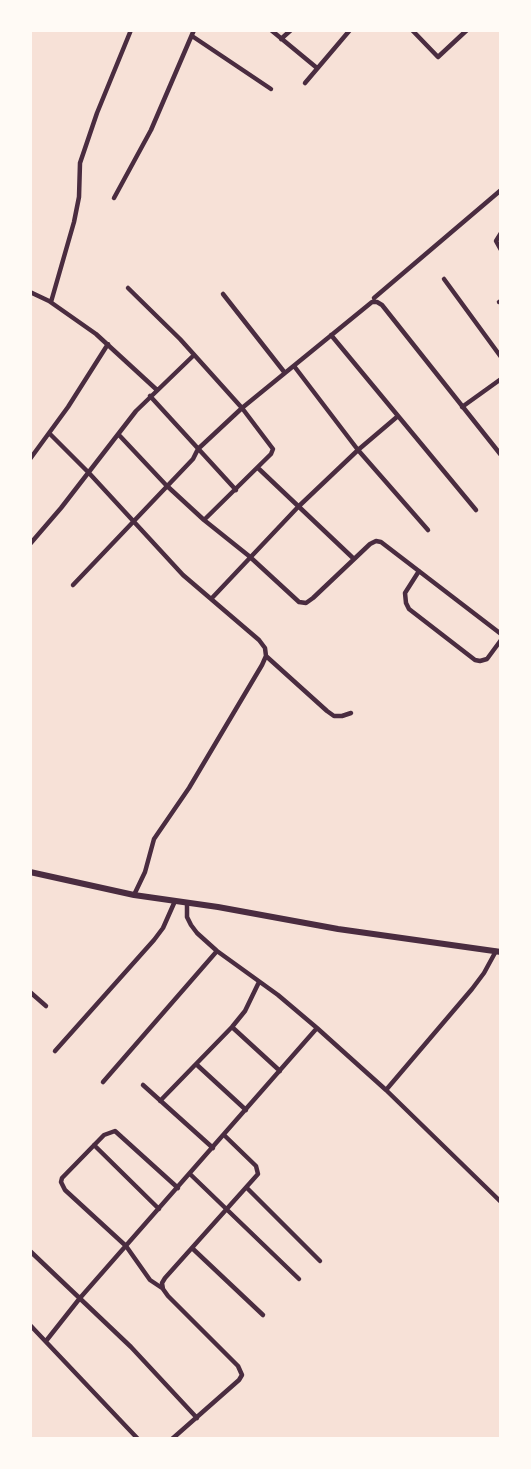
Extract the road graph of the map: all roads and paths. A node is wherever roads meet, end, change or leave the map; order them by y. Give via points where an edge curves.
1 (132, 30) edge
2 (194, 30) edge
3 (272, 30) edge
4 (291, 30) edge
5 (341, 30) edge
6 (412, 30) edge
7 (467, 30) edge
8 (347, 32) edge
9 (192, 36) junction
10 (281, 39) junction
11 (317, 68) junction
12 (305, 83) dead end
13 (271, 89) dead end
14 (501, 190) edge
15 (114, 198) dead end
16 (501, 233) edge
17 (501, 250) edge
18 (444, 279) dead end
19 (128, 288) dead end
20 (30, 292) edge
21 (223, 294) dead end
22 (374, 298) dead end
23 (51, 302) junction
24 (331, 335) junction
25 (108, 344) junction
26 (194, 355) junction
27 (501, 357) edge
28 (294, 366) junction
29 (285, 373) junction
30 (501, 379) edge
31 (157, 390) junction
32 (150, 396) junction
33 (462, 406) junction
34 (243, 408) junction
35 (398, 416) junction
36 (50, 434) junction
37 (119, 435) junction
38 (198, 449) junction
39 (358, 450) junction
40 (501, 455) edge
41 (30, 459) edge
42 (258, 468) junction
43 (89, 473) junction
44 (166, 485) junction
45 (236, 490) junction
46 (298, 507) junction
47 (476, 510) dead end
48 (204, 520) junction
49 (134, 522) junction
50 (428, 530) dead end
51 (30, 544) edge
52 (249, 556) junction
53 (354, 559) junction
54 (419, 571) junction
55 (73, 585) dead end
56 (212, 598) junction
57 (501, 634) edge
58 (501, 640) edge
59 (266, 656) junction
60 (351, 713) dead end
61 (30, 872) edge
62 (134, 895) junction
63 (175, 901) junction
64 (187, 903) junction
65 (217, 951) junction
66 (498, 952) edge
67 (259, 982) junction
68 (30, 992) edge
69 (46, 1006) dead end
70 (232, 1027) junction
71 (318, 1028) junction
72 (55, 1051) dead end
73 (196, 1064) junction
74 (280, 1071) junction
75 (103, 1082) dead end
76 (143, 1085) dead end
77 (386, 1090) junction
78 (160, 1101) junction
79 (246, 1110) junction
80 (224, 1135) junction
81 (94, 1145) junction
82 (213, 1148) junction
83 (190, 1174) junction
84 (178, 1188) junction
85 (247, 1188) junction
86 (501, 1202) edge
87 (159, 1209) junction
88 (227, 1210) junction
89 (126, 1246) junction
90 (192, 1248) junction
91 (30, 1251) edge
92 (320, 1261) dead end
93 (299, 1279) dead end
94 (163, 1289) junction
95 (80, 1298) junction
96 (263, 1315) dead end
97 (30, 1325) edge
98 (46, 1341) junction
99 (197, 1418) junction
100 (138, 1439) edge
101 (172, 1439) edge

1 - 23 street via 80,163 74,222
2 - 9 street
3 - 10 street
4 - 10 street
5 - 8 street
6 - 7 street via 438,57
8 - 11 street
9 - 13 street
9 - 15 street via 151,130
10 - 11 street
11 - 12 street
14 - 22 street
16 - 17 street via 496,241
18 - 27 street
19 - 26 street
20 - 23 street
21 - 29 street
23 - 25 street
24 - 28 street
24 - 33 street via 367,305 377,302
24 - 35 street
25 - 31 street
25 - 36 street
26 - 31 street
26 - 34 street
28 - 29 street
28 - 39 street
29 - 34 street
30 - 33 street
31 - 32 street
32 - 37 street
32 - 38 street
33 - 40 street
34 - 38 street
34 - 42 street via 273,448
35 - 39 street
35 - 47 street
36 - 41 street
36 - 43 street
37 - 43 street
37 - 44 street
38 - 44 street
38 - 45 street
39 - 46 street
39 - 50 street
42 - 45 street
42 - 46 street
43 - 49 street
43 - 51 street
44 - 48 street
44 - 49 street
45 - 48 street
46 - 52 street
46 - 53 street
48 - 52 street
49 - 55 street
49 - 56 street via 183,575
52 - 53 street via 291,596 306,603
52 - 56 street
53 - 54 street via 376,541
54 - 57 street
54 - 58 street via 405,593 409,609 475,660 487,659
56 - 59 street via 259,640
59 - 60 street via 334,716
59 - 62 street via 189,788 154,839
61 - 62 street
62 - 63 street
63 - 64 street
63 - 72 street via 154,940
64 - 65 street via 190,925
64 - 66 street
65 - 67 street
65 - 75 street
66 - 77 street via 472,989
67 - 70 street
67 - 71 street
68 - 69 street
70 - 73 street
70 - 74 street
71 - 74 street
71 - 77 street
73 - 78 street
73 - 79 street
74 - 79 street
76 - 78 street
77 - 86 street
78 - 82 street
79 - 80 street
80 - 82 street
80 - 85 street via 259,1171
81 - 84 street via 115,1131
81 - 87 street
81 - 89 street via 62,1178 62,1187
82 - 83 street
83 - 84 street
83 - 88 street
84 - 87 street
85 - 88 street
85 - 92 street
87 - 89 street
88 - 90 street
88 - 93 street
89 - 94 street via 150,1280
89 - 95 street
90 - 94 street via 165,1278
90 - 96 street
91 - 95 street
94 - 99 street via 241,1371 240,1380
95 - 98 street
95 - 99 street
97 - 98 street
98 - 100 street
99 - 101 street

